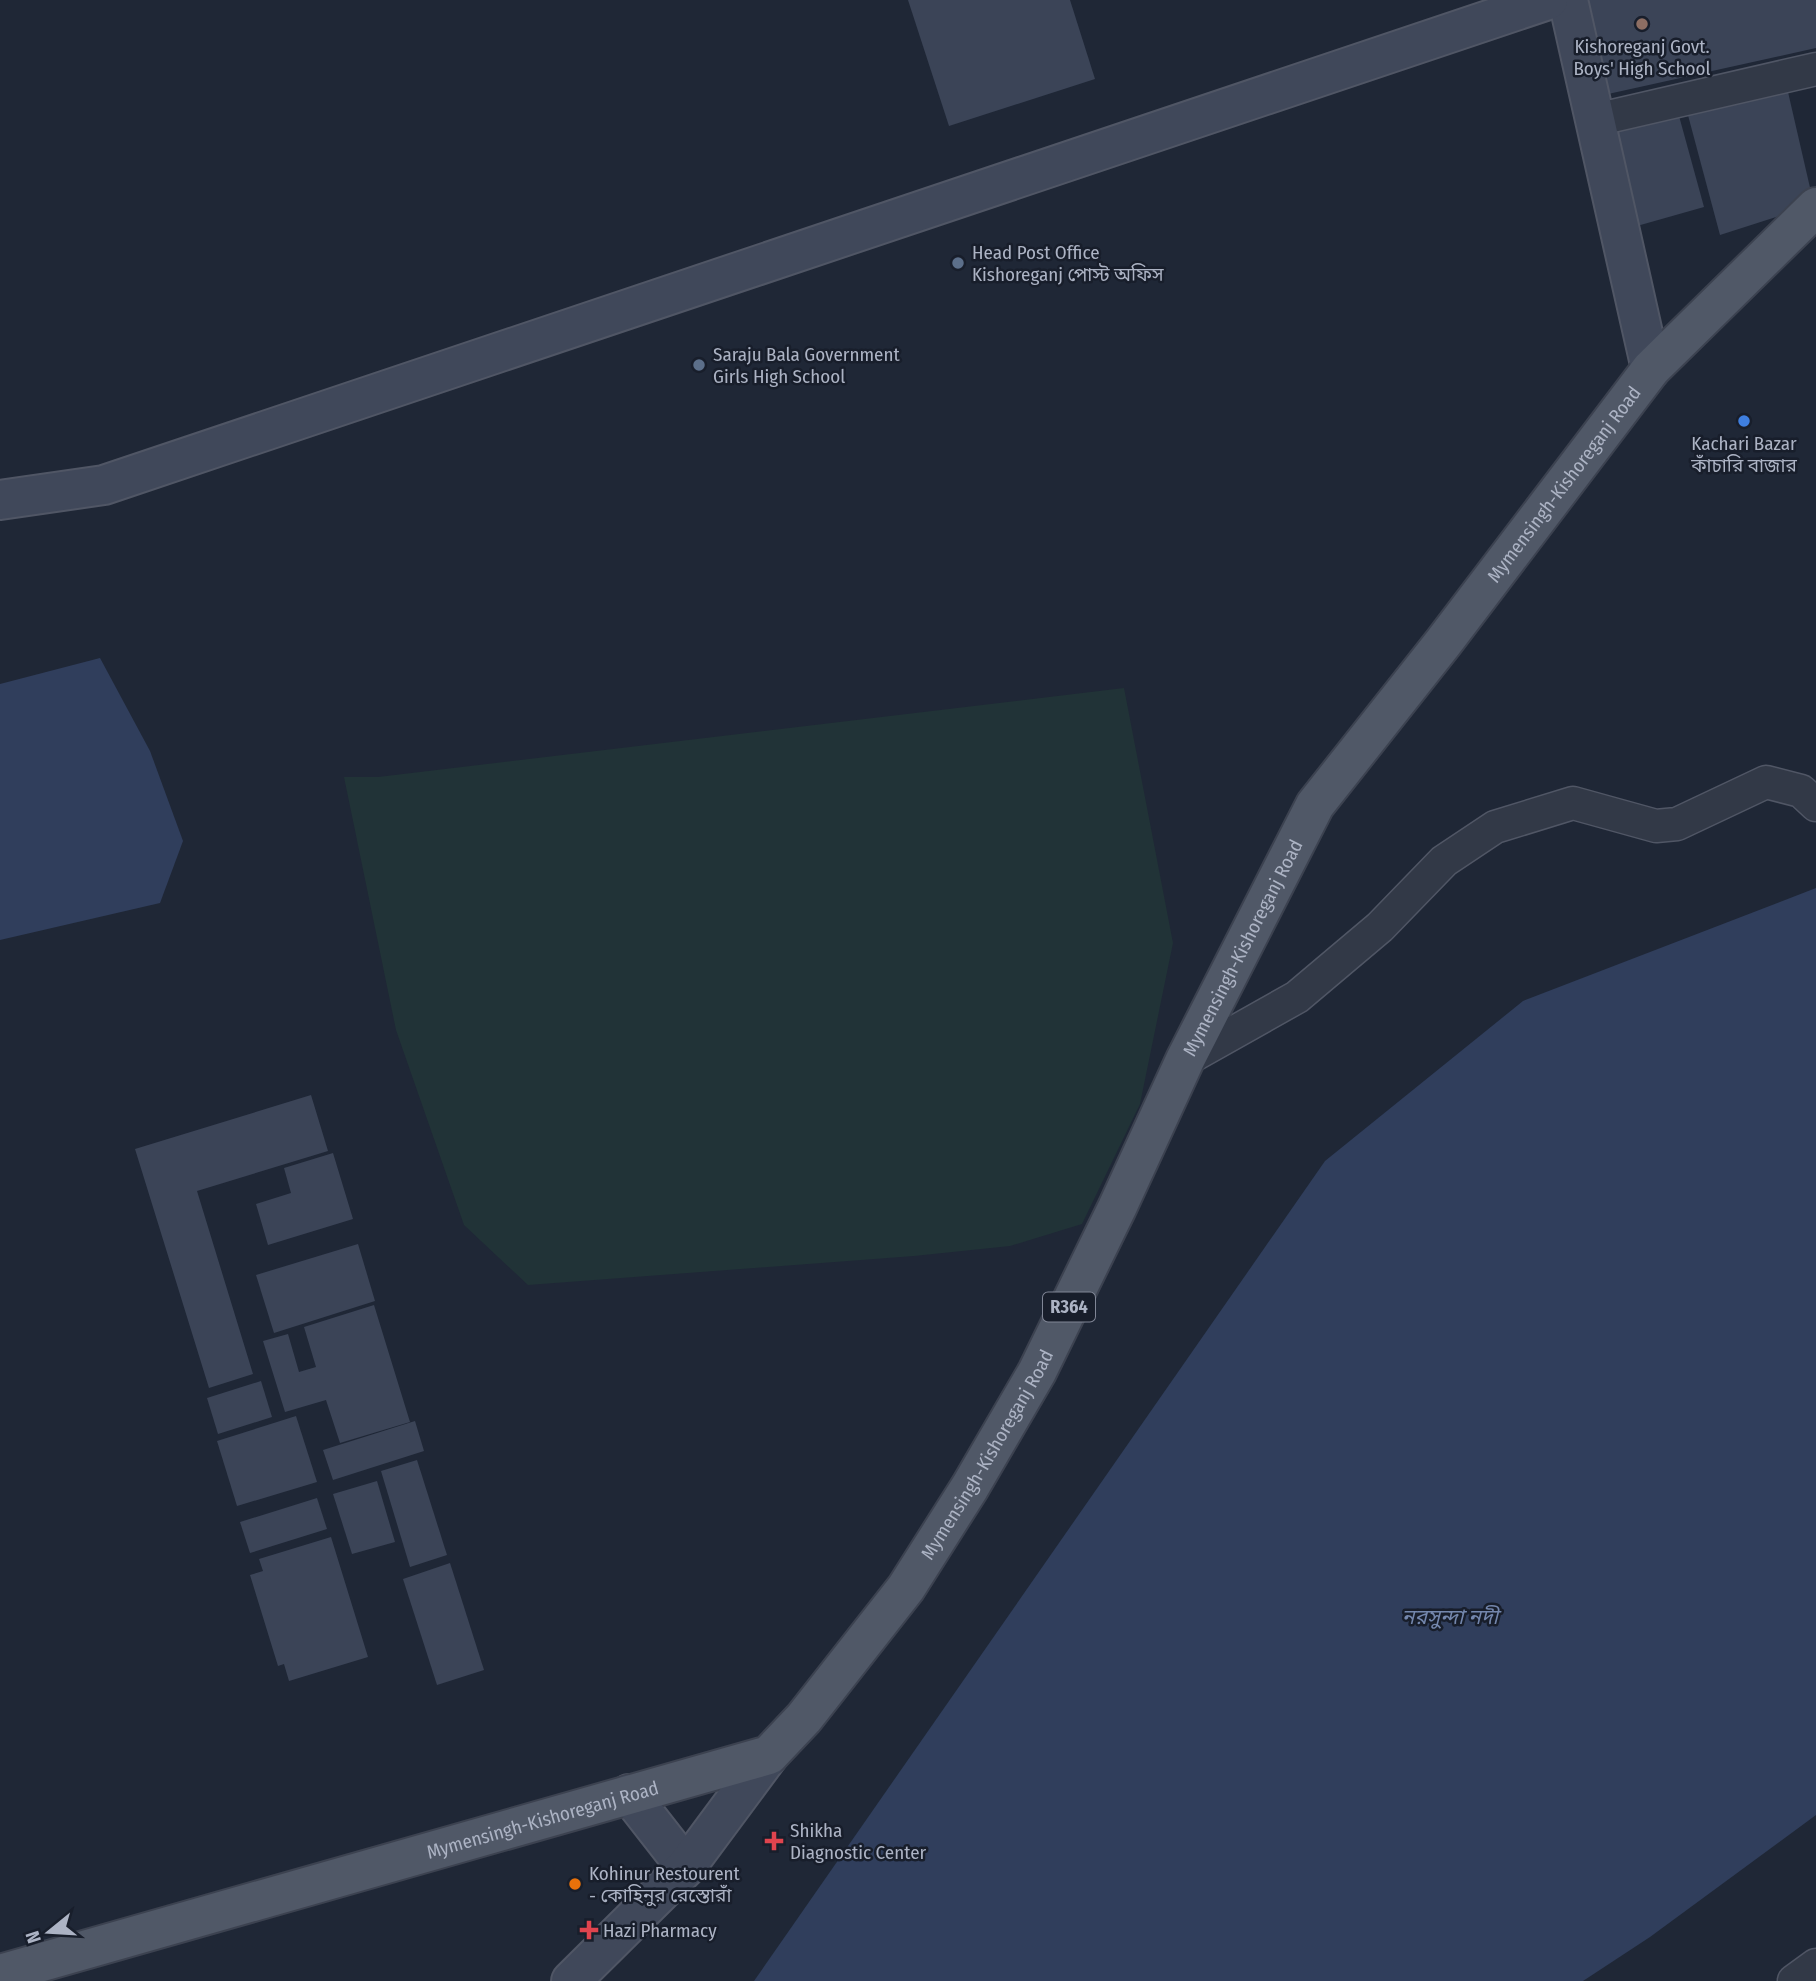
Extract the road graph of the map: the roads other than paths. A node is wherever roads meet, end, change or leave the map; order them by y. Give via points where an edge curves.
1 (1548, 0) edge
2 (1568, 0) edge
3 (1816, 69) edge
4 (1595, 120) junction
5 (1816, 207) edge
6 (1651, 369) junction
7 (0, 500) edge
8 (1808, 798) edge
9 (1185, 1060) junction
10 (769, 1755) junction
11 (629, 1794) junction
12 (686, 1867) junction
13 (1816, 1965) edge
14 (0, 1974) edge
15 (571, 1981) edge
16 (1794, 1981) edge

1 - 7 street via 104,485
2 - 4 street
3 - 4 street
4 - 6 street
5 - 6 main road, Mymensingh-Kishoreganj Road / R364
6 - 9 main road, Mymensingh-Kishoreganj Road / R364 via 1315,805
8 - 9 street via 1766,782 1677,824 1656,826 1573,803 1495,827 1444,861 1380,928 1297,997
9 - 10 main road, Mymensingh-Kishoreganj Road / R364 via 1037,1372 970,1487 906,1588 804,1718
10 - 11 main road, Mymensingh-Kishoreganj Road
10 - 12 street
11 - 12 street
11 - 14 main road, Mymensingh-Kishoreganj Road
12 - 15 street
13 - 16 street

